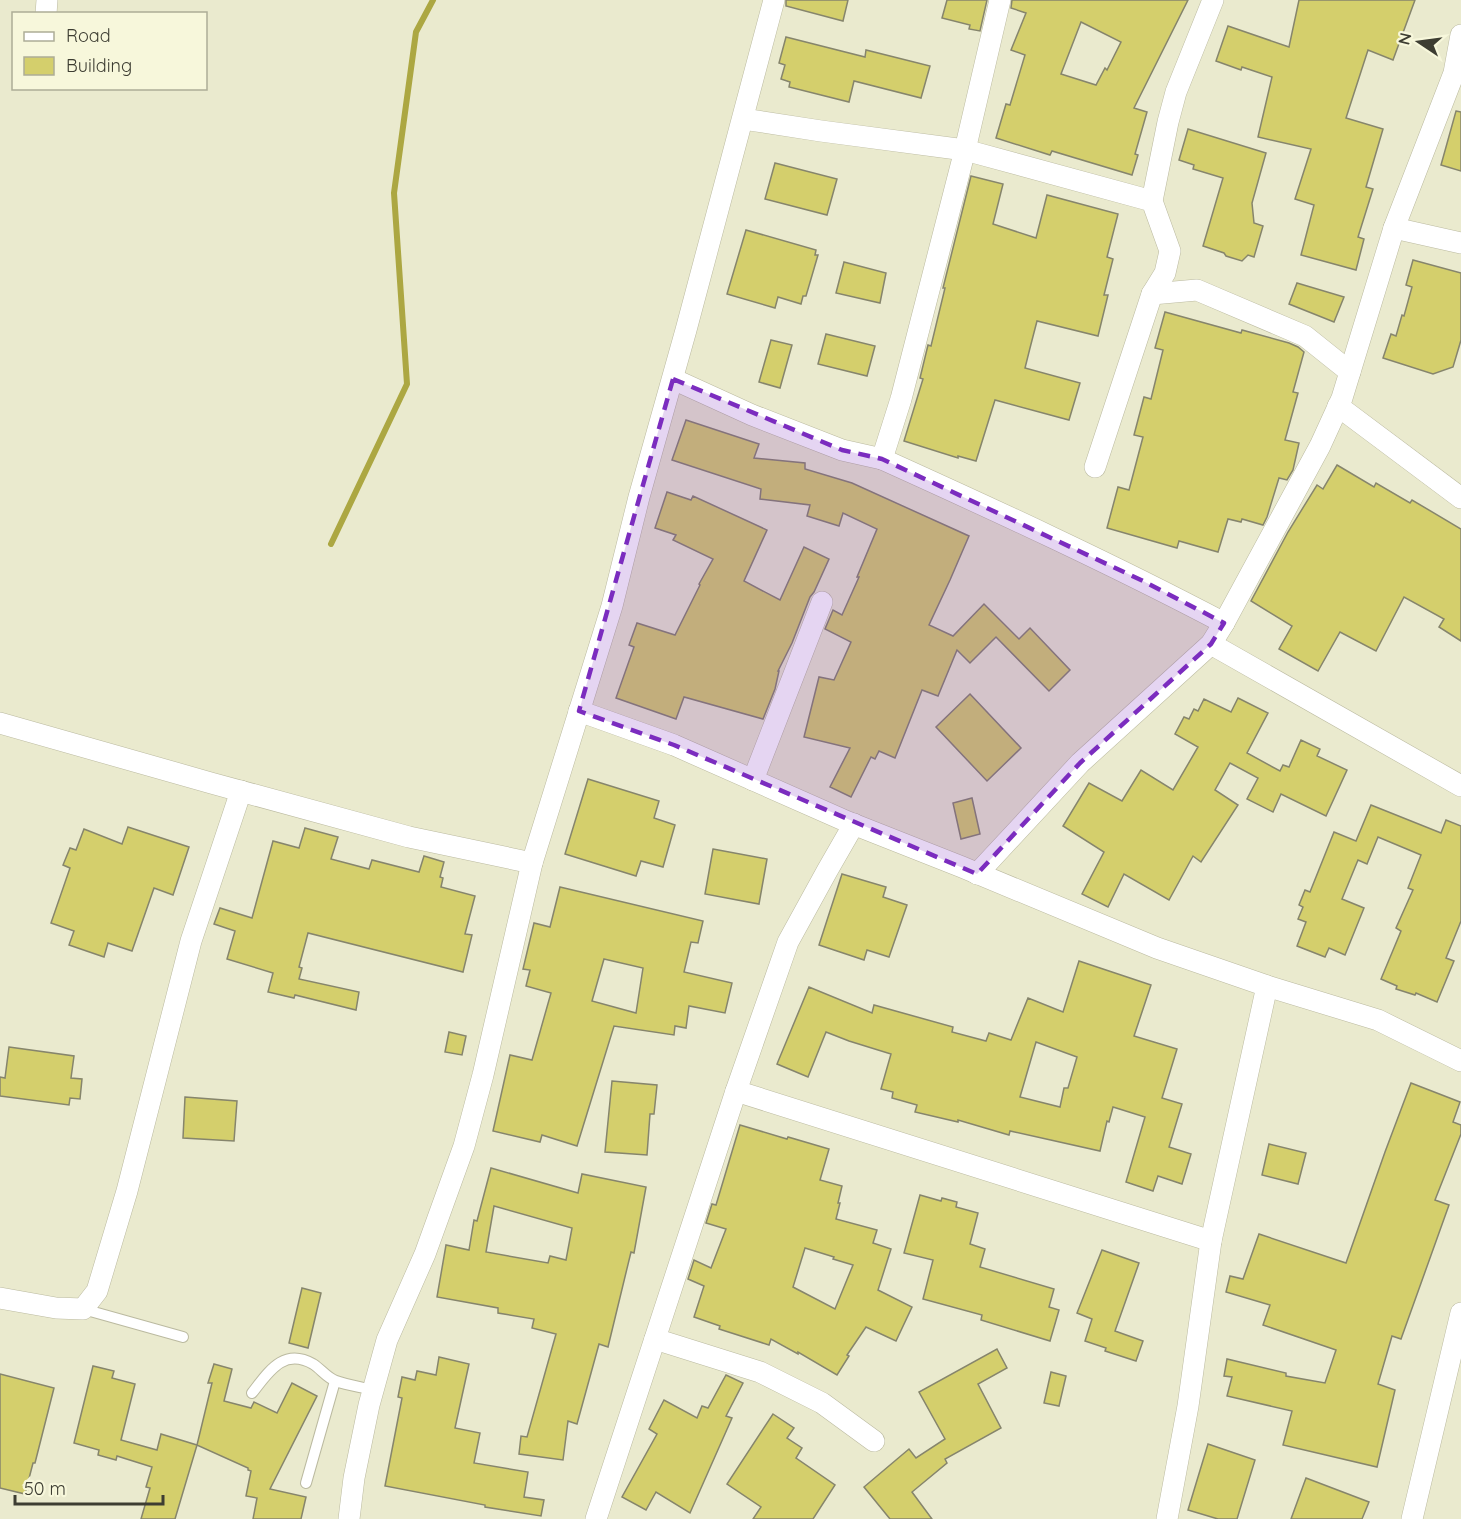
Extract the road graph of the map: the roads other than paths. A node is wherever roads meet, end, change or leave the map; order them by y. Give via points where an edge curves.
1 (774, 0) edge
2 (1000, 0) edge
3 (1213, 0) edge
4 (1461, 39) edge
5 (743, 119) junction
6 (965, 150) junction
7 (1152, 201) junction
8 (1394, 228) junction
9 (1461, 243) edge
10 (1152, 294) junction
11 (1350, 372) junction
12 (673, 379) junction
13 (1338, 406) junction
14 (882, 459) junction
15 (1095, 467) dead end
16 (1461, 498) edge
17 (822, 602) dead end
18 (1224, 623) junction
19 (1211, 644) junction
20 (579, 711) junction
21 (0, 723) edge
22 (753, 780) junction
23 (1461, 786) edge
24 (241, 791) junction
25 (854, 824) junction
26 (532, 863) junction
27 (977, 874) junction
28 (1267, 986) junction
29 (1461, 1061) edge
30 (736, 1091) junction
31 (1211, 1241) junction
32 (0, 1298) edge
33 (83, 1309) junction
34 (1461, 1313) edge
35 (183, 1337) dead end
36 (655, 1339) junction
37 (1458, 1343) edge
38 (335, 1381) junction
39 (373, 1390) junction
40 (252, 1393) dead end
41 (874, 1441) dead end
42 (306, 1483) dead end
43 (349, 1519) edge
44 (596, 1519) edge
45 (1167, 1519) edge
46 (1412, 1519) edge

1 - 5 street
2 - 6 street
3 - 7 street via 1176,92
4 - 8 street via 1454,73
5 - 6 street
5 - 12 street
6 - 7 street
6 - 14 street
7 - 10 street via 1170,251 1165,273
8 - 9 street
8 - 11 street
10 - 11 street via 1197,290 1305,336
10 - 15 street
11 - 13 street
12 - 14 street via 842,450
12 - 20 street via 612,606
13 - 16 street
13 - 18 street via 1320,447
14 - 18 street via 1072,546
17 - 22 street
18 - 19 street
19 - 23 street
19 - 27 street via 1080,763
20 - 22 street via 674,745
20 - 26 street
21 - 24 street
22 - 25 street
24 - 26 street via 409,837
24 - 33 street via 191,941 127,1191 97,1291
25 - 27 street
25 - 30 street via 788,942
26 - 39 street via 464,1146 425,1254 387,1340
27 - 28 street via 1157,948
28 - 29 street via 1378,1020
28 - 31 street
30 - 31 street
30 - 36 street
31 - 45 street via 1188,1406
32 - 33 street
33 - 35 lane
34 - 37 street
36 - 41 street via 760,1372 822,1403
36 - 44 street
37 - 46 street
38 - 39 lane
38 - 40 lane via 314,1365 294,1359 281,1361
38 - 42 lane
39 - 43 street

